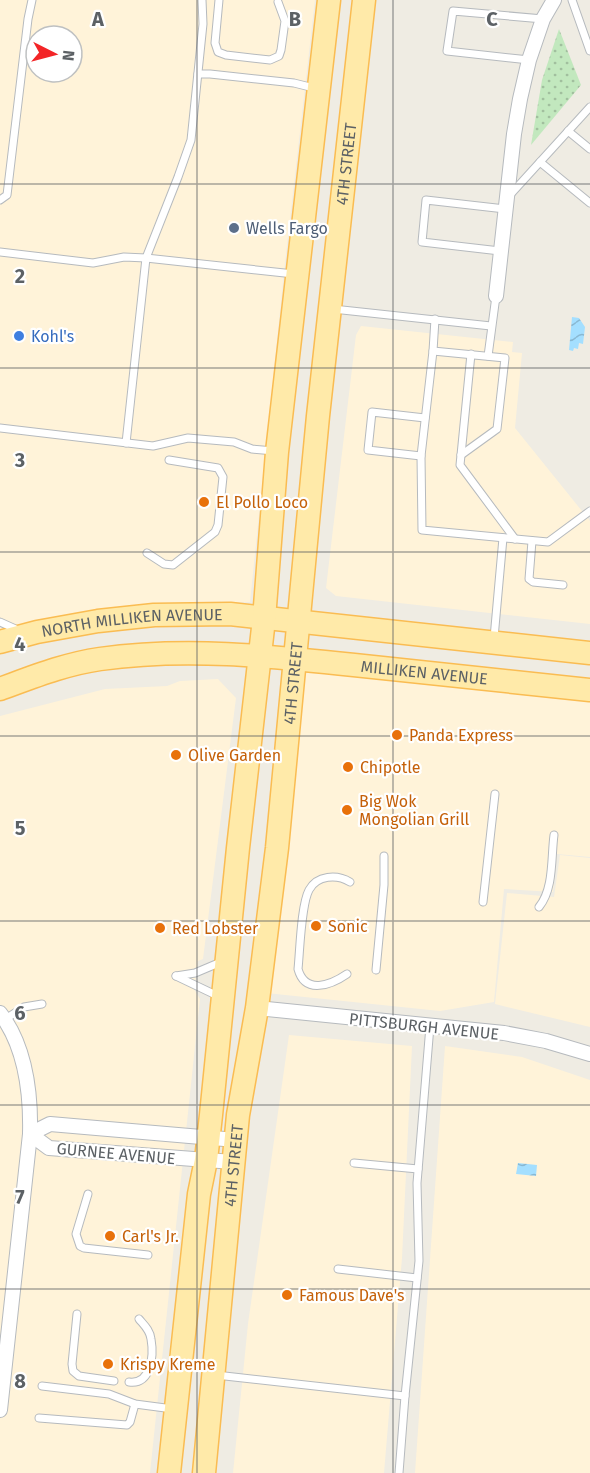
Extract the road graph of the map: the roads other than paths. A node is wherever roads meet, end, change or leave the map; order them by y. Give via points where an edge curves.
1 (32, 0) edge
2 (202, 0) edge
3 (219, 0) edge
4 (329, 0) edge
5 (364, 0) edge
6 (554, 0) edge
7 (572, 0) edge
8 (278, 2) dead end
9 (543, 19) junction
10 (590, 51) edge
11 (529, 60) junction
12 (198, 74) junction
13 (318, 88) junction
14 (590, 107) edge
15 (568, 131) junction
16 (590, 149) edge
17 (540, 162) junction
18 (0, 201) edge
19 (590, 202) edge
20 (506, 203) junction
21 (500, 251) junction
22 (0, 252) edge
23 (146, 258) junction
24 (297, 275) junction
25 (496, 296) joint
26 (329, 309) junction
27 (435, 320) junction
28 (491, 326) junction
29 (433, 351) junction
30 (471, 354) junction
31 (488, 356) junction
32 (425, 418) junction
33 (0, 428) edge
34 (126, 443) junction
35 (277, 452) junction
36 (421, 456) junction
37 (461, 456) junction
38 (169, 460) dead end
39 (590, 511) edge
40 (503, 538) junction
41 (515, 539) junction
42 (532, 541) junction
43 (147, 553) dead end
44 (563, 585) dead end
45 (264, 619) junction
46 (0, 622) edge
47 (300, 622) junction
48 (27, 634) junction
49 (0, 642) edge
50 (494, 644) junction
51 (590, 653) edge
52 (259, 655) junction
53 (296, 658) junction
54 (0, 689) edge
55 (590, 690) edge
56 (495, 794) dead end
57 (554, 835) dead end
58 (384, 856) dead end
59 (350, 882) dead end
60 (483, 902) dead end
61 (539, 907) dead end
62 (226, 960) junction
63 (376, 970) dead end
64 (347, 974) dead end
65 (222, 999) junction
66 (42, 1004) dead end
67 (256, 1008) junction
68 (2, 1016) edge
69 (430, 1026) junction
70 (590, 1054) edge
71 (30, 1134) junction
72 (208, 1138) junction
73 (236, 1140) junction
74 (206, 1160) junction
75 (233, 1162) junction
76 (354, 1162) dead end
77 (418, 1169) junction
78 (88, 1194) dead end
79 (148, 1255) dead end
80 (338, 1269) dead end
81 (417, 1278) junction
82 (6, 1308) edge
83 (77, 1314) dead end
84 (139, 1319) dead end
85 (214, 1374) junction
86 (42, 1386) dead end
87 (405, 1396) junction
88 (135, 1404) junction
89 (175, 1409) junction
90 (0, 1410) edge
91 (39, 1418) dead end
92 (169, 1473) edge
93 (204, 1473) edge
94 (399, 1473) edge

1 - 18 lane via 7,195
2 - 12 lane
3 - 8 lane via 215,43 218,51 270,60 279,56 281,50 285,21
4 - 13 main road, 4TH STREET
5 - 26 main road, 4TH STREET
6 - 9 street
7 - 10 lane
9 - 11 street
9 - 11 lane via 453,10 447,51
11 - 20 street via 514,134
12 - 13 lane
12 - 23 lane via 189,146
13 - 24 main road, 4TH STREET
14 - 15 lane
15 - 16 lane
15 - 17 lane
17 - 19 lane
17 - 20 lane
20 - 21 street
20 - 21 lane via 426,200 422,242
21 - 25 street
22 - 23 lane via 93,263 124,257
23 - 24 lane
23 - 34 lane
24 - 35 main road, 4TH STREET
25 - 28 lane
26 - 27 lane
26 - 47 main road, 4TH STREET
27 - 28 lane
27 - 29 lane
28 - 31 lane
29 - 30 lane
29 - 32 lane
30 - 31 lane
30 - 37 lane
31 - 37 lane via 505,358 497,429
32 - 36 lane
32 - 36 lane via 372,412 368,450
33 - 34 lane
34 - 35 lane via 153,446 188,438 234,442
35 - 45 main road, 4TH STREET
36 - 40 lane via 422,530
37 - 41 lane via 460,465
38 - 43 lane via 218,468 223,477 218,525 215,532 172,565
39 - 42 lane via 548,542
40 - 41 lane
40 - 50 lane
41 - 42 lane
42 - 44 lane via 529,579
45 - 47 main road
45 - 48 main road, NORTH MILLIKEN AVENUE via 230,614 154,615
45 - 52 main road, 4TH STREET
46 - 48 lane
47 - 50 main road
47 - 53 main road, 4TH STREET
48 - 49 main road, NORTH MILLIKEN AVENUE
50 - 51 main road
52 - 53 main road, MILLIKEN AVENUE
52 - 54 main road, NORTH MILLIKEN AVENUE via 196,652 99,659 42,672
52 - 62 main road, 4TH STREET
53 - 55 main road, MILLIKEN AVENUE
53 - 67 main road, 4TH STREET
56 - 60 lane
57 - 61 lane via 548,891
58 - 63 lane
59 - 64 lane via 327,877 309,889 298,969 300,977 308,983 321,986
62 - 65 main road, 4TH STREET
62 - 65 lane via 176,976
65 - 72 main road, 4TH STREET
66 - 68 lane
67 - 69 street, PITTSBURGH AVENUE
67 - 73 main road, 4TH STREET
68 - 71 street via 26,1075
69 - 70 street, PITTSBURGH AVENUE via 504,1033
69 - 77 lane
71 - 72 street, GURNEE AVENUE via 50,1124
71 - 74 street, GURNEE AVENUE via 49,1148
71 - 82 street
72 - 73 street, GURNEE AVENUE
72 - 74 main road, 4TH STREET
73 - 75 main road, 4TH STREET
74 - 75 street, GURNEE AVENUE
74 - 89 main road, 4TH STREET
75 - 85 main road, 4TH STREET
76 - 77 lane
77 - 81 lane
78 - 79 lane via 76,1234 80,1246
80 - 81 lane
81 - 87 lane
82 - 90 street
83 - 84 lane via 73,1371 79,1376 136,1383 142,1381 149,1369 151,1340
85 - 87 lane
85 - 93 main road, 4TH STREET
86 - 88 lane via 109,1394
87 - 94 lane
88 - 89 lane
88 - 91 lane via 127,1425
89 - 92 main road, 4TH STREET

